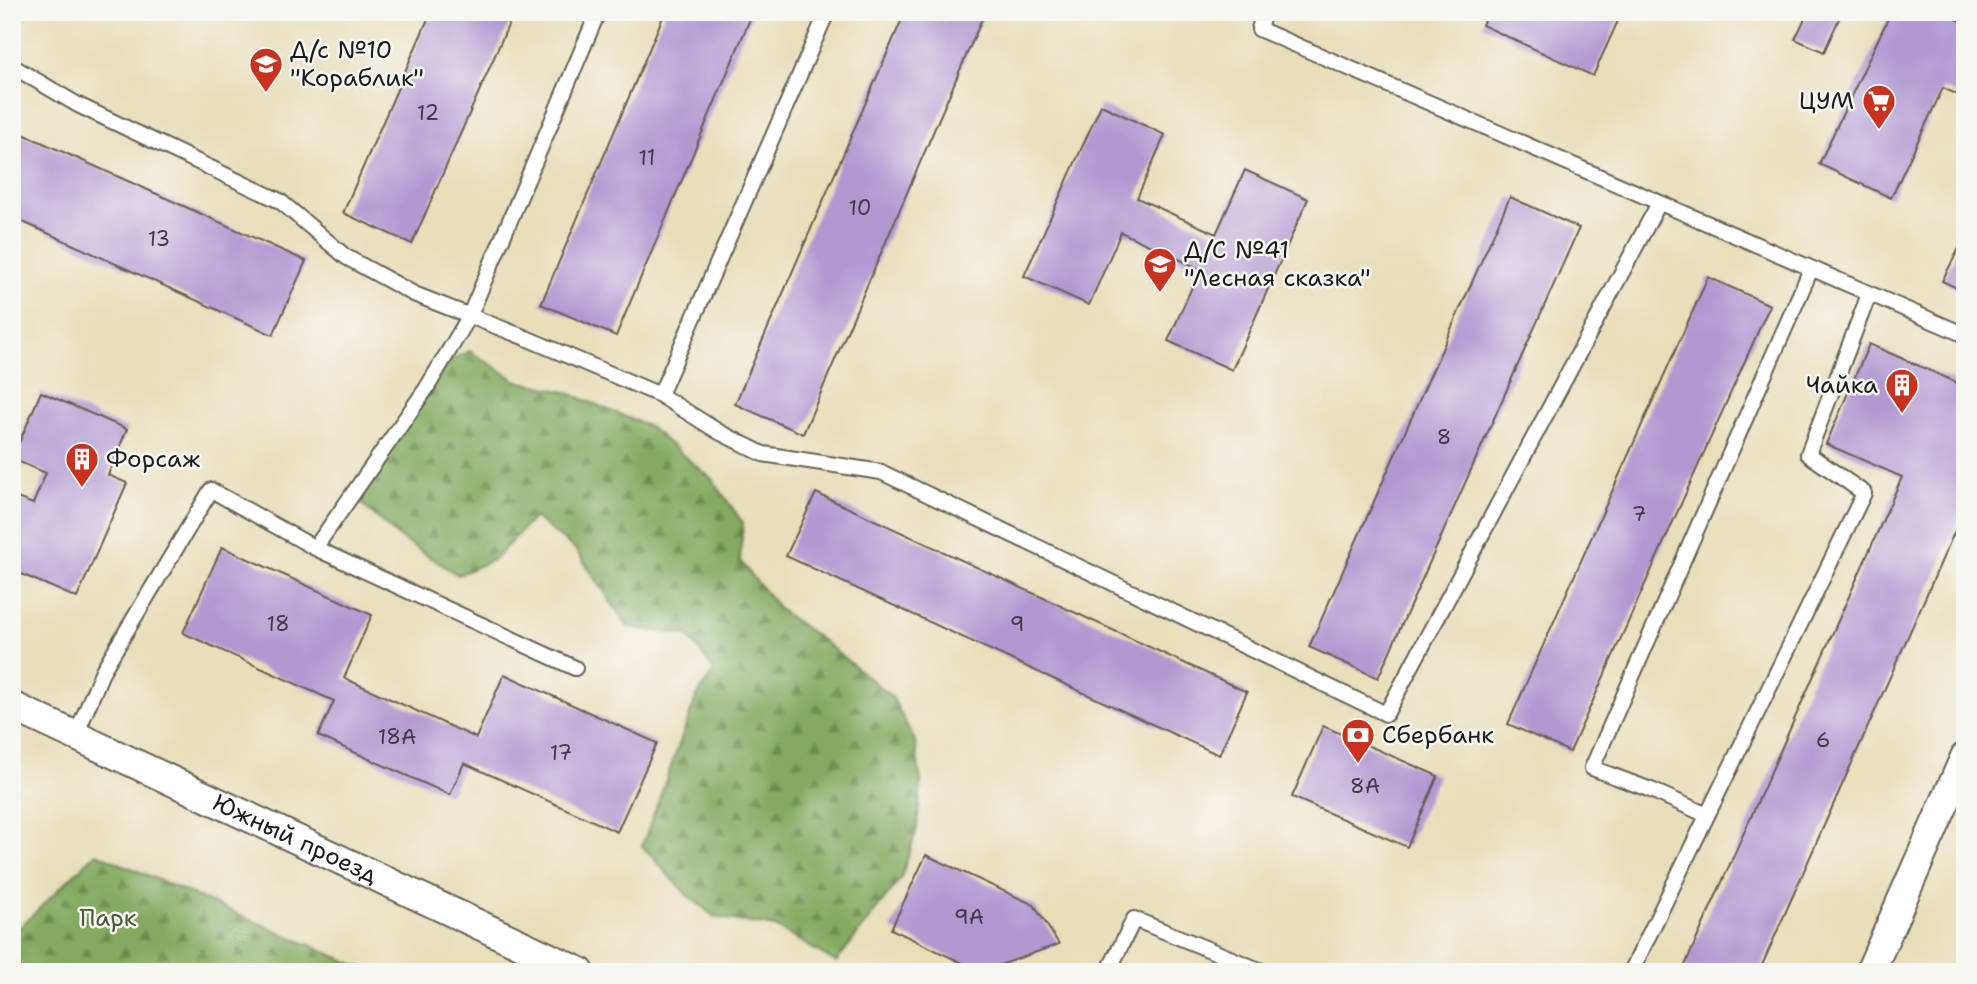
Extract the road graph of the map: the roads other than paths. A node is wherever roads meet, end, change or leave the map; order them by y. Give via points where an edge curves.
1 (598, 12) edge
2 (827, 12) edge
3 (1264, 12) edge
4 (12, 66) edge
5 (1659, 203) junction
6 (1811, 269) junction
7 (1869, 294) junction
8 (469, 317) junction
9 (1965, 335) edge
10 (660, 395) junction
11 (315, 548) junction
12 (575, 668) dead end
13 (12, 706) edge
14 (76, 735) junction
15 (1965, 757) edge
16 (1707, 815) junction
17 (580, 972) edge
18 (1108, 972) edge
19 (1264, 972) edge
20 (1631, 972) edge
21 (1870, 972) edge

1 - 8 lane
2 - 10 lane
3 - 5 lane via 1259,29
4 - 8 lane via 78,105 280,201 346,257
5 - 6 lane
5 - 10 lane via 1385,714 881,472 763,454
6 - 7 lane
6 - 16 lane via 1592,768
7 - 9 lane
7 - 16 lane via 1808,454 1864,493
8 - 10 lane
8 - 11 lane via 426,390
11 - 12 lane
11 - 14 lane via 211,490 103,670
13 - 14 street, Южный проезд
14 - 17 street, Южный проезд
15 - 21 street
16 - 20 lane
18 - 19 lane via 1135,919

